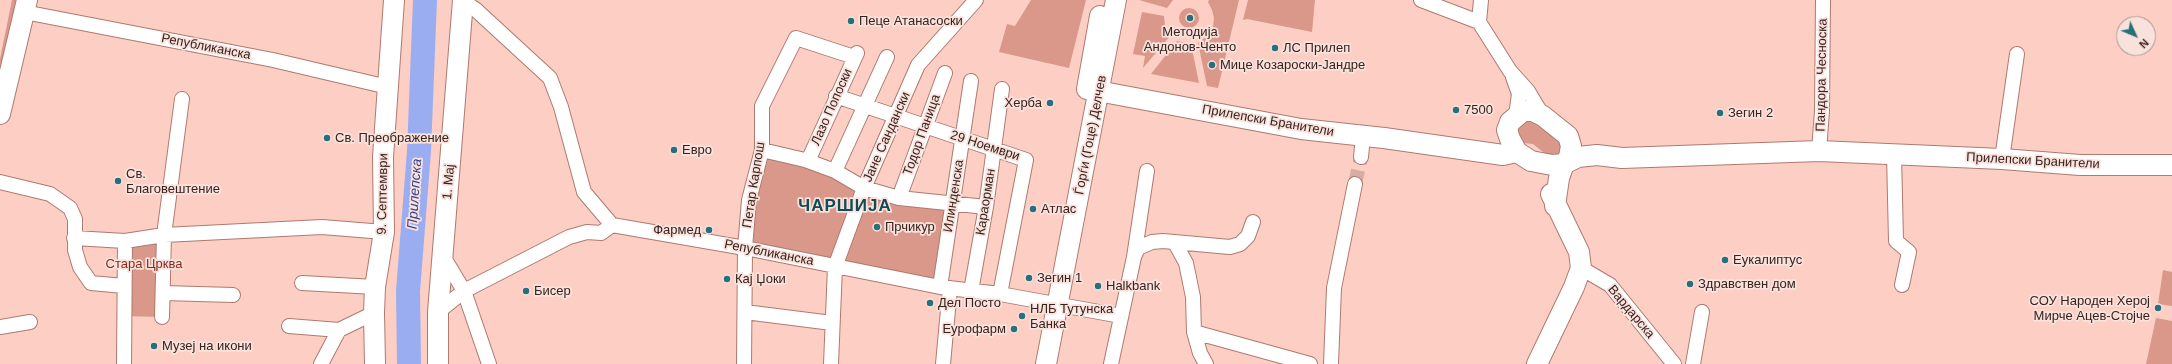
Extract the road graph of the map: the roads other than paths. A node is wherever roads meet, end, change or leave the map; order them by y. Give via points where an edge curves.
1 (394, 0) edge
2 (463, 0) edge
3 (976, 0) edge
4 (1103, 0) edge
5 (1116, 0) edge
6 (1421, 0) edge
7 (1481, 0) edge
8 (1823, 0) edge
9 (25, 6) edge
10 (1479, 22) junction
11 (796, 38) joint
12 (2017, 54) dead end
13 (887, 58) dead end
14 (1510, 71) junction
15 (4, 73) edge
16 (945, 73) dead end
17 (971, 81) dead end
18 (388, 87) junction
19 (1002, 89) dead end
20 (1093, 90) junction
21 (836, 96) junction
22 (182, 99) dead end
23 (864, 105) junction
24 (0, 114) edge
25 (896, 116) junction
26 (1543, 116) junction
27 (1511, 123) junction
28 (925, 126) junction
29 (1363, 136) junction
30 (1568, 136) junction
31 (962, 139) junction
32 (1451, 147) junction
33 (762, 150) junction
34 (994, 150) junction
35 (1819, 151) junction
36 (1517, 152) junction
37 (1894, 154) junction
38 (1361, 157) tunnel mouth
39 (1654, 157) junction
40 (2002, 159) junction
41 (808, 161) junction
42 (1538, 163) junction
43 (1564, 164) junction
44 (2172, 165) edge
45 (835, 170) junction
46 (1148, 171) dead end
47 (0, 182) edge
48 (1355, 184) tunnel mouth
49 (864, 188) junction
50 (899, 198) junction
51 (952, 205) junction
52 (1555, 206) junction
53 (986, 207) junction
54 (1253, 222) dead end
55 (612, 225) junction
56 (384, 232) junction
57 (164, 235) junction
58 (74, 238) junction
59 (125, 241) junction
60 (1175, 243) junction
61 (745, 248) junction
62 (443, 256) junction
63 (1134, 257) junction
64 (835, 266) junction
65 (1580, 268) junction
66 (302, 283) dead end
67 (1902, 285) dead end
68 (124, 286) junction
69 (376, 287) junction
70 (945, 287) junction
71 (464, 291) junction
72 (971, 291) junction
73 (163, 293) junction
74 (1000, 294) junction
75 (234, 295) dead end
76 (1052, 304) junction
77 (438, 312) junction
78 (745, 312) junction
79 (1702, 312) dead end
80 (374, 313) junction
81 (1121, 316) junction
82 (162, 317) dead end
83 (30, 322) dead end
84 (832, 323) junction
85 (290, 326) dead end
86 (0, 327) edge
87 (339, 330) junction
88 (1194, 332) junction
89 (124, 364) edge
90 (322, 364) edge
91 (375, 364) edge
92 (438, 364) edge
93 (489, 364) edge
94 (744, 364) edge
95 (831, 364) edge
96 (942, 364) edge
97 (1035, 364) edge
98 (1046, 364) edge
99 (1111, 364) edge
100 (1206, 364) edge
101 (1310, 364) edge
102 (1331, 364) edge
103 (1537, 364) edge
104 (1674, 364) edge
105 (1693, 364) edge

1 - 18 street, 9. Септември
2 - 55 street, 1. Мај via 550,78 584,192
2 - 62 street, 1. Мај
3 - 25 street, Јане Сандански via 918,65
4 - 20 street, Ѓорѓи (Гоце) Делчев
5 - 20 street, Ѓорѓи (Гоце) Делчев
6 - 10 street
7 - 10 street
8 - 35 street, Пандора Чесноска
9 - 15 street
9 - 18 street, Републиканска
10 - 14 street
11 - 21 street, Лазо Попоски via 855,55
11 - 33 street, Петар Карпош via 762,106
12 - 40 street
13 - 23 street
14 - 26 street via 1528,91
14 - 27 street via 1519,94
15 - 24 street
16 - 28 street, Тодор Паница
17 - 31 street, Илинденска
18 - 56 street, 9. Септември via 383,157
19 - 34 street, Караорман
20 - 29 street, Прилепски Бранители via 1301,129
20 - 76 street, Ѓорѓи (Гоце) Делчев
21 - 23 street, 29 Ноември
21 - 41 street, Лазо Попоски
22 - 57 street
23 - 25 street, 29 Ноември
23 - 45 street
25 - 28 street, 29 Ноември
25 - 49 street, Јане Сандански
26 - 27 street via 1523,112
26 - 30 street
27 - 32 street, Прилепски Бранители via 1482,144
27 - 36 street via 1510,139
28 - 31 street, 29 Ноември
28 - 50 street, Тодор Паница
29 - 32 street, Прилепски Бранители
29 - 38 street
30 - 39 street, Прилепски Бранители via 1598,148
30 - 43 street via 1571,146 1569,157
31 - 34 street, 29 Ноември
31 - 51 street, Илинденска
32 - 36 street, Прилепски Бранители via 1503,155
33 - 41 street
33 - 61 street, Петар Карпош via 749,200
34 - 53 street, Караорман
34 - 74 street, 29 Ноември via 1026,160
35 - 37 street, Прилепски Бранители
35 - 39 street, Прилепски Бранители
36 - 42 street
37 - 40 street, Прилепски Бранители
37 - 67 street via 1896,241 1909,252
39 - 43 street, Прилепски Бранители via 1622,158 1597,155 1578,157
40 - 44 street, Прилепски Бранители via 2080,165
41 - 45 street
42 - 43 street
42 - 52 street
43 - 52 street via 1558,182
45 - 49 street
46 - 63 street
47 - 58 street via 50,194 70,208 75,219
48 - 102 street via 1334,288
49 - 50 street
49 - 64 street, Јане Сандански
50 - 51 street
51 - 53 street
51 - 70 street, Илинденска
52 - 65 street via 1579,252
53 - 72 street, Караорман
54 - 60 street via 1248,236 1240,244 1230,247
55 - 61 street, Републиканска
55 - 71 street via 601,233 588,232 569,236
56 - 57 street via 322,227
56 - 69 street, 9. Септември
57 - 59 street
57 - 73 street
58 - 59 street
58 - 68 street via 80,267 91,283
59 - 68 street
60 - 63 street via 1152,242 1138,248
60 - 88 street via 1186,263 1193,297
61 - 64 street, Републиканска
61 - 78 street, Петар Карпош
62 - 71 street
62 - 77 street, 1. Мај
63 - 81 street
64 - 70 street, Републиканска
64 - 84 street, Јане Сандански
65 - 103 street via 1574,287
65 - 104 street, Вардарска via 1610,285
66 - 69 street
68 - 89 street
69 - 80 street, 9. Септември
70 - 72 street, Републиканска
70 - 96 street, Илинденска
71 - 77 street
71 - 93 street
72 - 74 street, Републиканска
73 - 75 street
73 - 82 street
74 - 76 street, Републиканска
76 - 81 street, Републиканска
76 - 97 street, Ѓорѓи (Гоце) Делчев
76 - 98 street, Ѓорѓи (Гоце) Делчев
77 - 92 street, 1. Мај
78 - 84 street
78 - 94 street, Петар Карпош
79 - 105 street
80 - 87 street
80 - 91 street, 9. Септември
81 - 99 street
83 - 86 street
84 - 95 street, Јане Сандански
85 - 87 street
87 - 90 street
88 - 100 street via 1200,354
88 - 101 street

